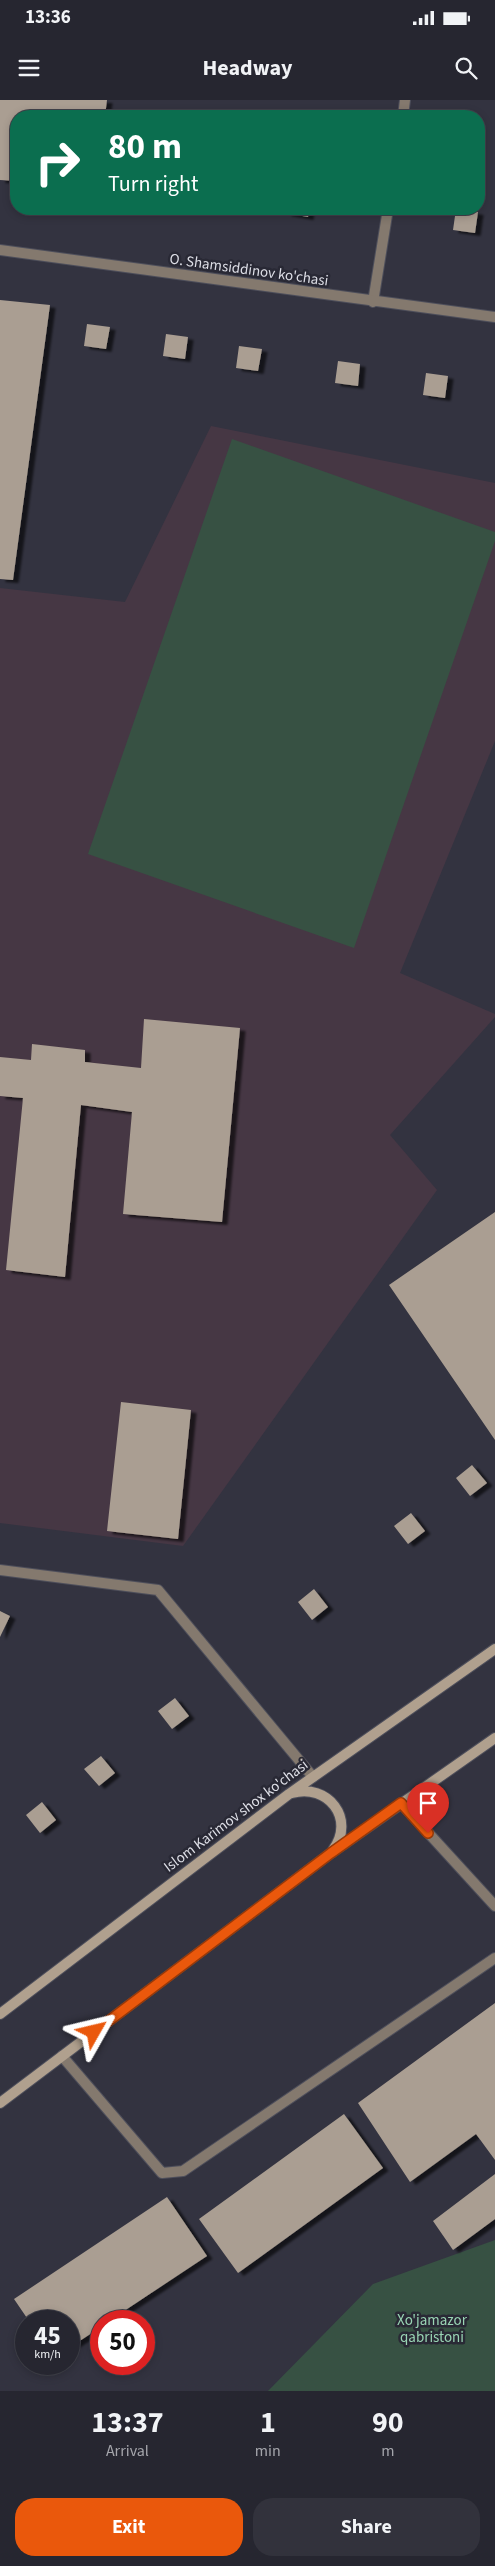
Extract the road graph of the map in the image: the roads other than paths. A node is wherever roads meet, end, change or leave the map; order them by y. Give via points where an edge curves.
1 (387, 215) edge
2 (0, 250) edge
3 (373, 302) junction
4 (495, 317) edge
5 (0, 1570) edge
6 (495, 1650) edge
7 (495, 1738) edge
8 (313, 1777) junction
9 (289, 1794) junction
10 (401, 1803) junction
11 (331, 1853) junction
12 (495, 1906) edge
13 (495, 1958) edge
14 (0, 2014) edge
15 (62, 2056) junction
16 (0, 2103) edge

1 - 3 street
2 - 3 street, O. Shamsiddinov ko'chasi
3 - 4 street, O. Shamsiddinov ko'chasi
5 - 8 street via 158,1590
6 - 8 main road, Islom Karimov shox ko'chasi
7 - 10 main road
8 - 9 main road, Islom Karimov shox ko'chasi
9 - 11 main road via 311,1791 331,1801 341,1822 339,1838
9 - 14 main road, Islom Karimov shox ko'chasi
10 - 11 main road
10 - 12 street
11 - 15 main road
13 - 15 street via 183,2171 162,2173
15 - 16 main road

